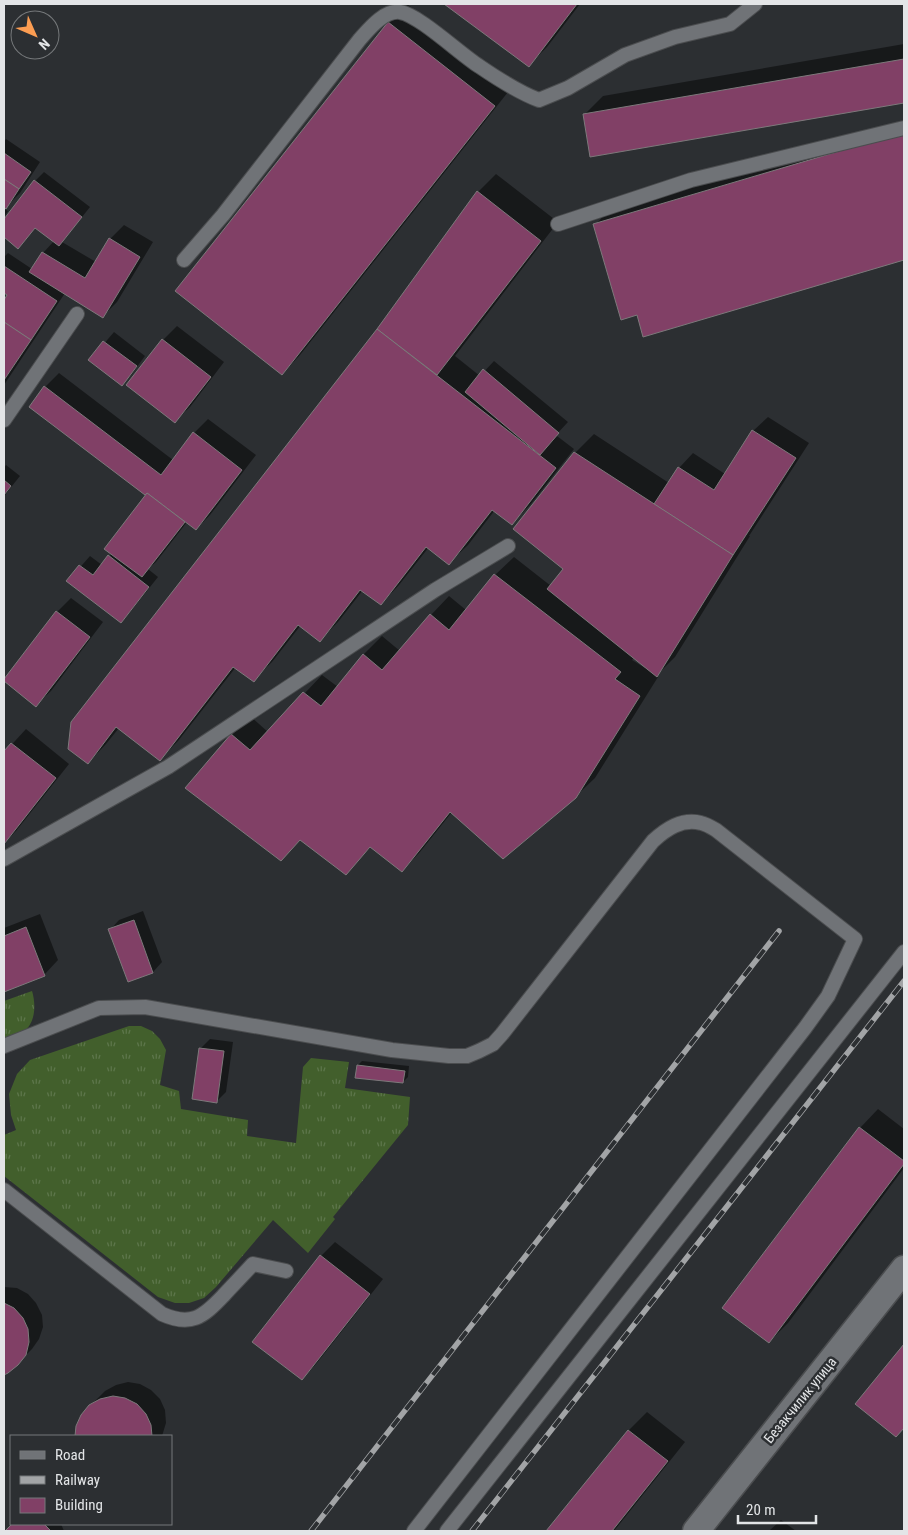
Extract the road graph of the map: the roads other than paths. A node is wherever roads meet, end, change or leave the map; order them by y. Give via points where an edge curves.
1 (755, 4) edge
2 (904, 128) edge
3 (558, 224) dead end
4 (184, 260) dead end
5 (77, 314) dead end
6 (4, 420) edge
7 (508, 546) dead end
8 (4, 860) edge
9 (904, 952) edge
10 (4, 1046) edge
11 (4, 1190) edge
12 (904, 1269) edge
13 (286, 1271) dead end
14 (414, 1531) edge
15 (447, 1531) edge
16 (696, 1531) edge

1 - 4 lane via 730,24 675,37 625,55 568,88 539,100 523,94 479,66 413,16 398,12 385,16 360,39 229,208
2 - 3 lane via 691,180
5 - 6 lane
7 - 8 lane via 435,590 168,767
9 - 15 lane
10 - 14 lane via 99,1008 145,1007 392,1050 467,1056 493,1044 653,841 666,829 682,823 700,822 716,830 856,939 828,996
11 - 13 lane via 162,1314 174,1320 199,1317 209,1311 253,1264
12 - 16 street, Безакчилик улица

